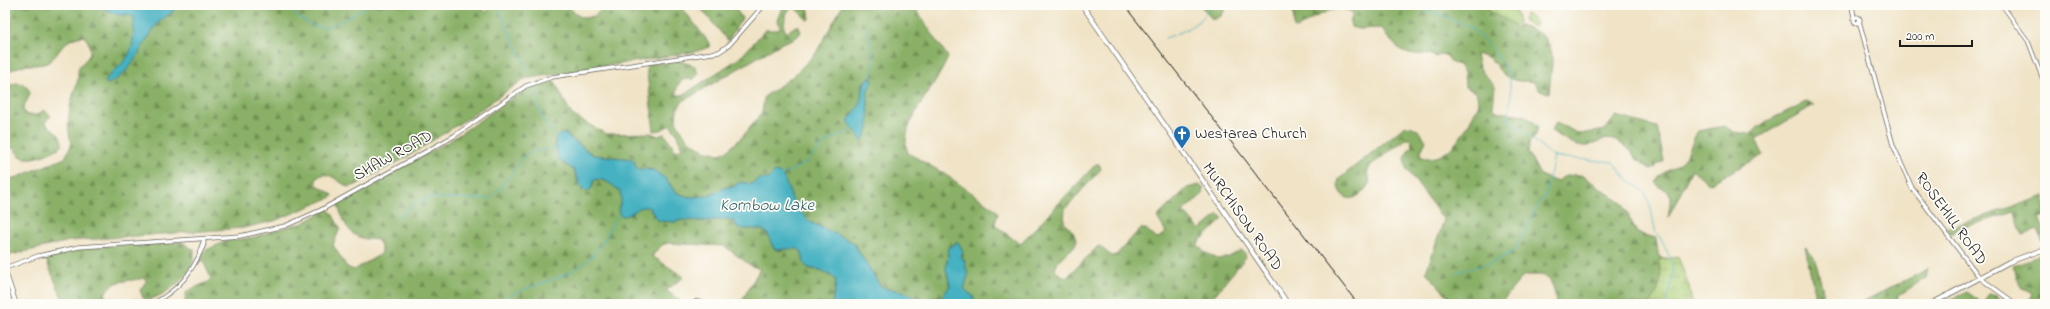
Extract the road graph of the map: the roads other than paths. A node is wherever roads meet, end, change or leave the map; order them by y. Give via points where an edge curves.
1 (764, 5) edge
2 (1082, 5) edge
3 (1853, 5) edge
4 (2002, 5) edge
5 (2045, 85) edge
6 (204, 239) junction
7 (2045, 249) edge
8 (5, 269) edge
9 (1980, 278) junction
10 (5, 294) edge
11 (8, 304) edge
12 (16, 304) edge
13 (152, 304) edge
14 (691, 304) edge
15 (705, 304) edge
16 (1288, 304) edge
17 (1931, 304) edge
18 (2016, 304) edge

1 - 6 main road, SHAW ROAD via 719,52 552,76 536,81 454,136 313,214 263,232
2 - 16 main road, MURCHISON ROAD
3 - 9 main road, ROSEHILL ROAD via 1890,138 1904,173 1921,202
4 - 5 street via 2028,41
6 - 8 main road, SHAW ROAD via 79,247 47,254
6 - 13 street via 191,272 181,284
7 - 9 main road via 2009,262
8 - 12 main road
9 - 17 main road
9 - 18 main road, ROSEHILL ROAD
10 - 11 main road
14 - 15 street via 697,301

